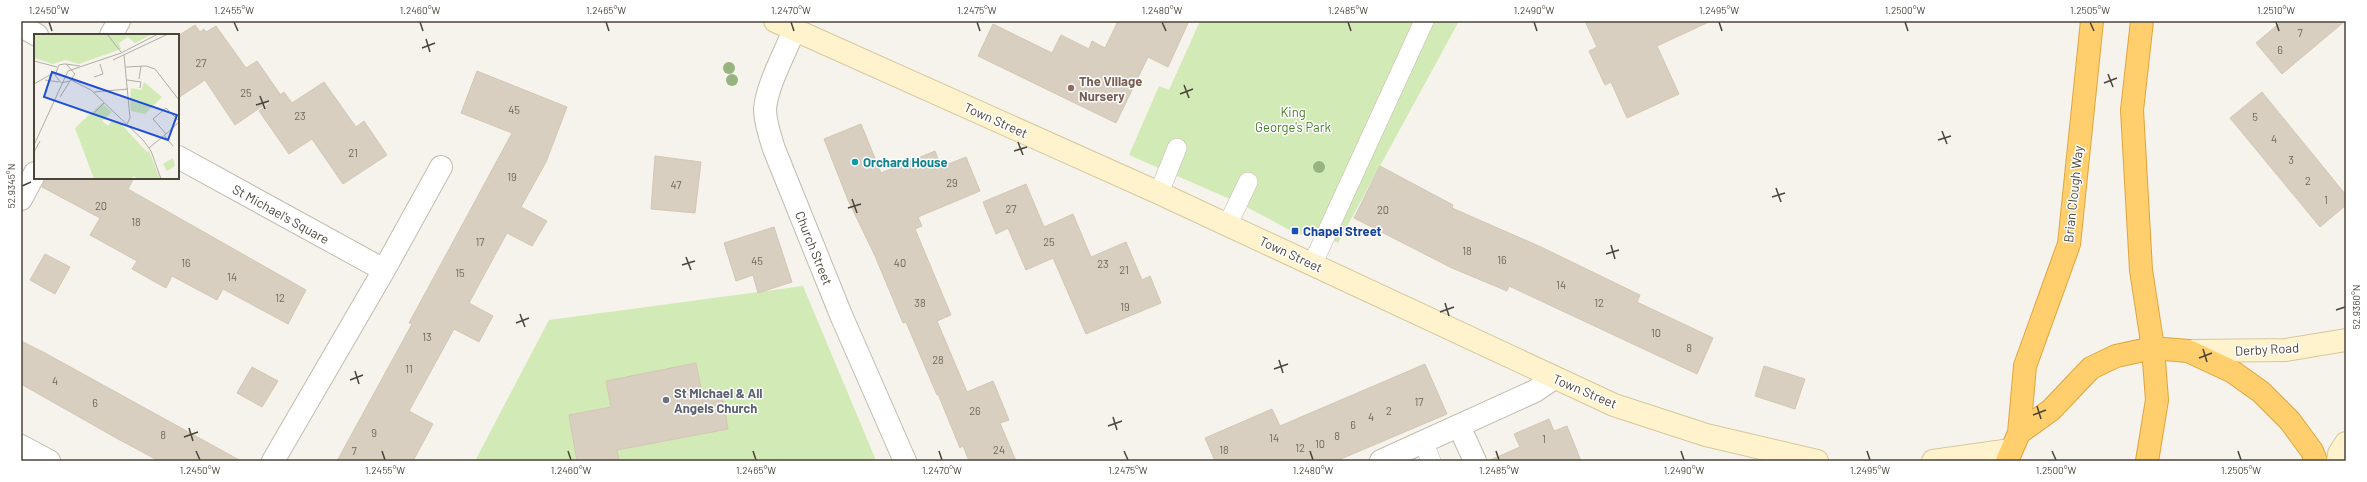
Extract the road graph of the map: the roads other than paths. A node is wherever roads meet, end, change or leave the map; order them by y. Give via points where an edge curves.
1 (119, 21) edge
2 (1424, 21) edge
3 (2092, 21) edge
4 (2142, 21) edge
5 (784, 25) edge
6 (21, 26) edge
7 (35, 34) edge
8 (112, 34) edge
9 (1177, 148) dead end
10 (179, 158) edge
11 (441, 166) dead end
12 (34, 175) edge
13 (1248, 182) dead end
14 (1159, 193) junction
15 (21, 199) edge
16 (1228, 224) junction
17 (1312, 265) junction
18 (384, 270) junction
19 (2346, 340) edge
20 (2153, 348) junction
21 (2188, 351) junction
22 (1554, 378) junction
23 (1459, 426) junction
24 (2346, 443) edge
25 (21, 446) edge
26 (2012, 448) edge
27 (1428, 452) edge
28 (49, 461) edge
29 (273, 461) edge
30 (905, 461) edge
31 (1381, 461) edge
32 (1475, 461) edge
33 (1816, 461) edge
34 (1933, 461) edge
35 (2147, 461) edge
36 (2316, 461) edge
37 (2338, 461) edge

1 - 8 street
2 - 17 lane
3 - 26 highway, Brian Clough Way via 2069,244 2025,366
4 - 20 highway via 2132,110 2141,270
5 - 14 street, Town Street
5 - 30 street, Church Street via 766,109 766,123 838,308
6 - 7 street
9 - 14 lane
10 - 18 street, St Michael's Square
11 - 18 street
12 - 15 street
13 - 16 lane
14 - 16 street, Town Street
16 - 17 street, Town Street
17 - 22 street, Town Street
18 - 29 street
19 - 21 street, Derby Road via 2286,350
20 - 21 highway
20 - 26 highway via 2116,356 2091,368
20 - 35 highway via 2157,400
21 - 36 highway via 2233,372 2261,392 2290,421 2312,451
22 - 23 street via 1535,392
22 - 33 street, Town Street via 1614,405 1706,435
23 - 27 street
23 - 32 street
24 - 37 street
25 - 28 street
26 - 34 street
27 - 31 street

